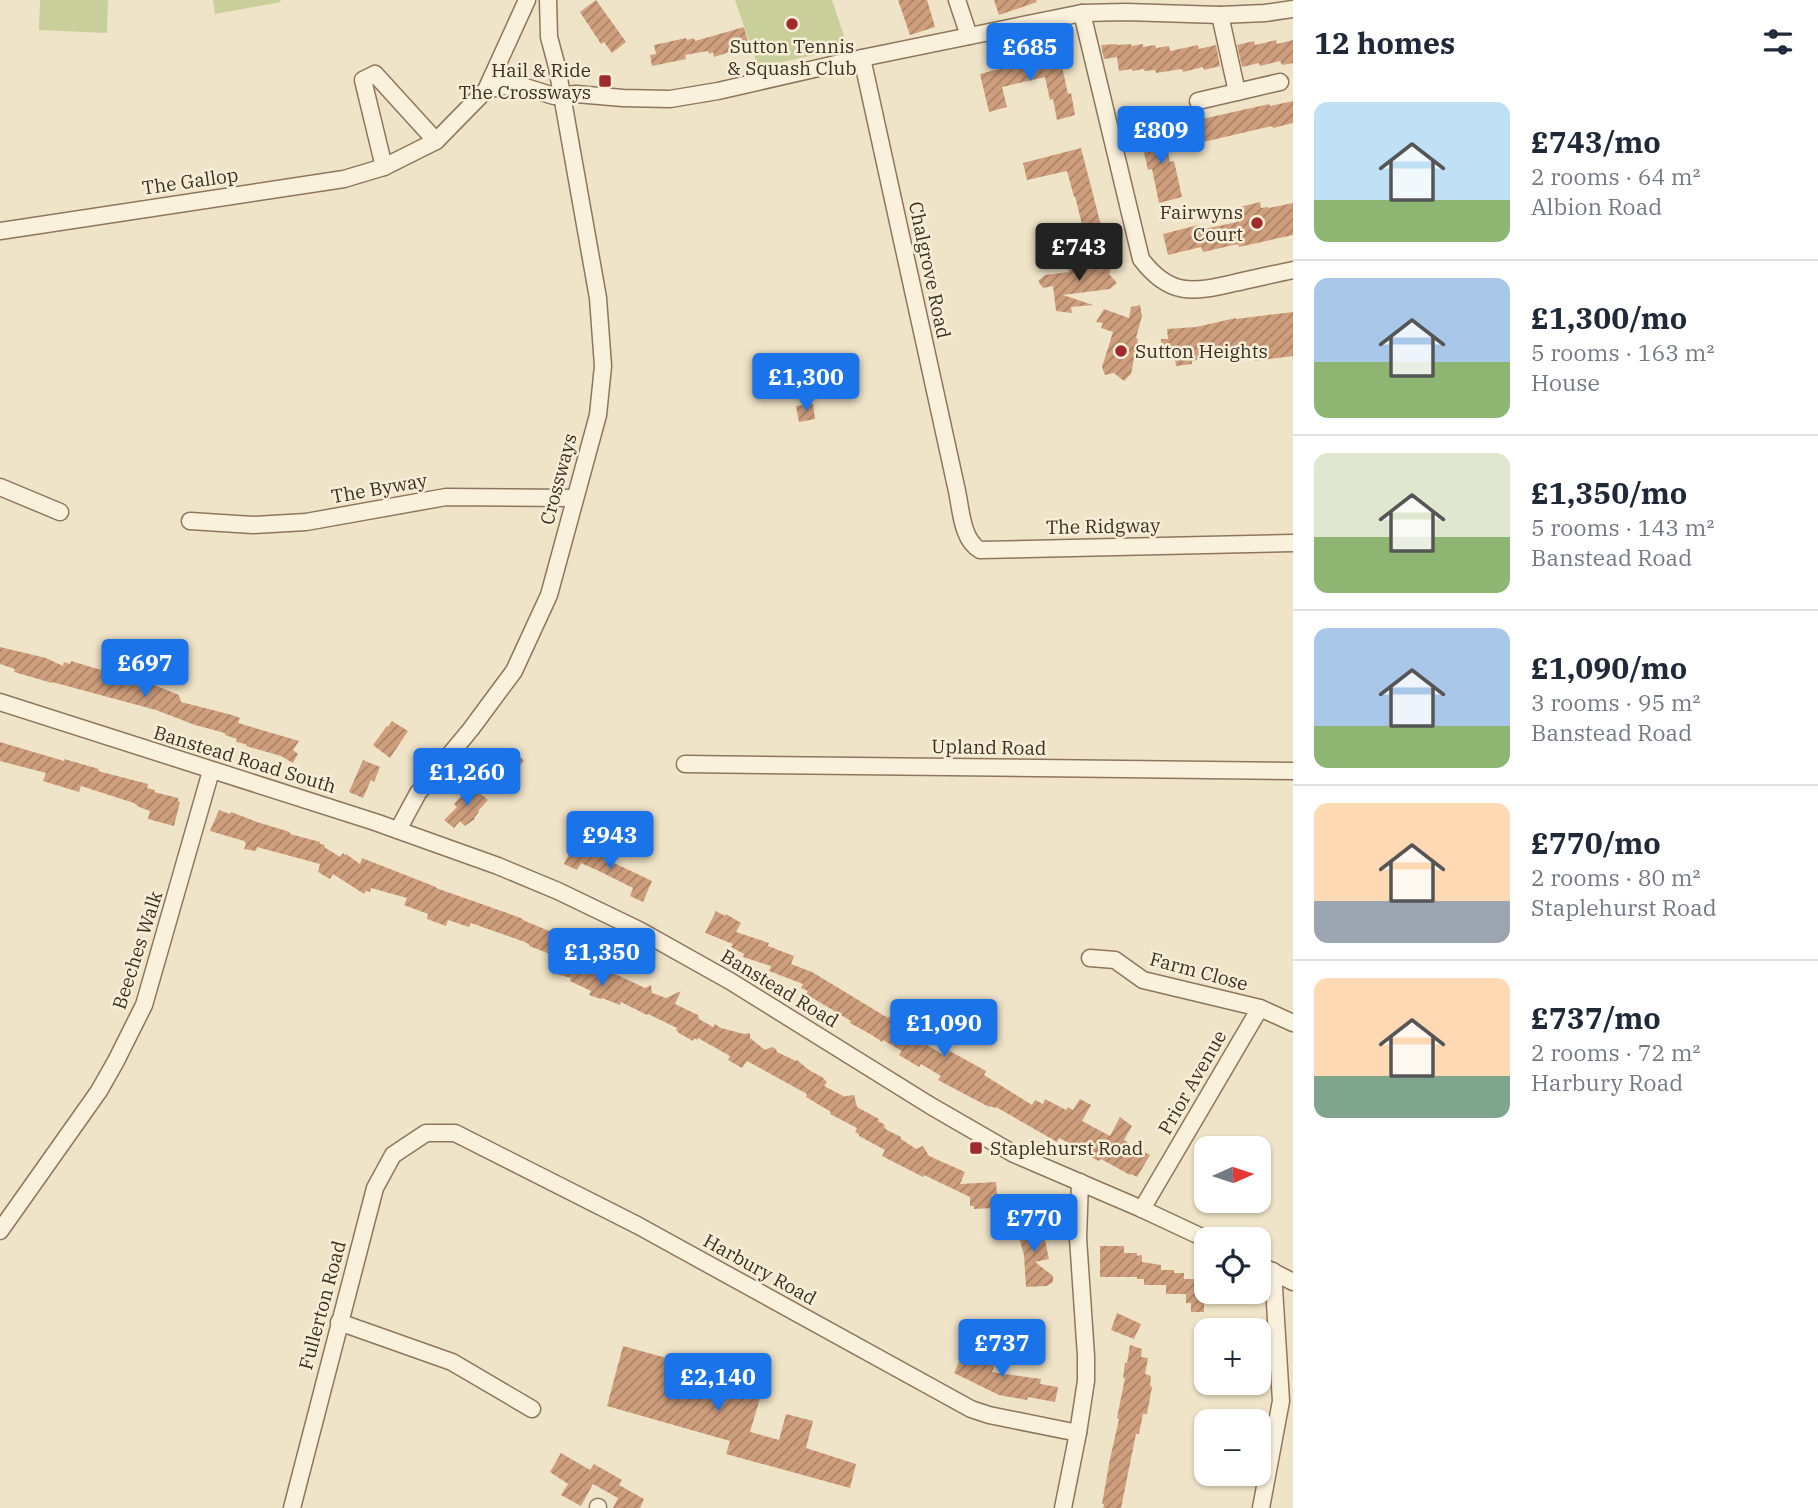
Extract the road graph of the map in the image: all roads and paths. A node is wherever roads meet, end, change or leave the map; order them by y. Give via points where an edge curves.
1 (527, 0) edge
2 (548, 0) edge
3 (957, 0) edge
4 (1263, 6) edge
5 (1168, 7) edge
6 (1293, 9) edge
7 (1082, 13) junction
8 (1220, 15) junction
9 (969, 36) junction
10 (862, 58) junction
11 (1280, 82) dead end
12 (486, 90) junction
13 (1237, 92) junction
14 (562, 95) junction
15 (1198, 101) dead end
16 (436, 141) junction
17 (384, 167) junction
18 (0, 231) edge
19 (1293, 270) edge
20 (0, 487) edge
21 (957, 492) joint
22 (575, 498) junction
23 (60, 512) dead end
24 (190, 521) dead end
25 (1293, 543) edge
26 (0, 702) edge
27 (685, 764) dead end
28 (211, 771) junction
29 (1293, 771) edge
30 (398, 830) junction
31 (1090, 958) dead end
32 (1260, 1009) junction
33 (1293, 1023) edge
34 (426, 1133) joint
35 (1080, 1182) junction
36 (1142, 1209) junction
37 (0, 1231) edge
38 (1194, 1233) edge
39 (1271, 1271) edge
40 (1293, 1282) edge
41 (1270, 1304) edge
42 (339, 1322) junction
43 (532, 1409) dead end
44 (1078, 1433) junction
45 (292, 1508) edge
46 (1063, 1508) edge
47 (1261, 1508) edge

1 - 12 street, The Gallop
2 - 14 street, Crossways via 550,39
3 - 9 street
4 - 6 street
4 - 8 street
5 - 7 street
5 - 8 street
7 - 9 street
7 - 19 street via 1141,258 1149,269 1175,287 1203,290
8 - 13 street
9 - 10 street
10 - 14 street via 670,99
10 - 21 street, Chalgrove Road
11 - 13 street
12 - 14 street via 519,85
12 - 16 street, The Gallop
13 - 15 street
14 - 22 street, Crossways via 598,298 603,366 598,415
16 - 17 street, The Gallop
16 - 17 street via 375,74 363,80
17 - 18 street, The Gallop via 320,183
20 - 23 street
21 - 25 street, The Ridgway via 968,538 980,550
22 - 24 street, The Byway via 446,497 306,522
22 - 30 street, Crossways via 549,595 514,671 418,793
26 - 28 street, Banstead Road South
27 - 29 street, Upland Road
28 - 30 street, Banstead Road South
28 - 37 street, Beeches Walk via 144,1005 99,1091
30 - 35 street, Banstead Road via 498,866 639,930 969,1129
31 - 32 street, Farm Close via 1115,960 1143,980
32 - 33 street
32 - 36 street, Prior Avenue
34 - 42 street, Fullerton Road via 393,1155 375,1188
34 - 44 street, Harbury Road via 455,1133 576,1194 971,1409
35 - 36 street, Banstead Road
35 - 44 street via 1078,1238 1086,1381
36 - 38 street, Banstead Road
39 - 40 street
41 - 47 street via 1281,1401
42 - 43 street via 452,1363
42 - 45 street, Fullerton Road
44 - 46 street

